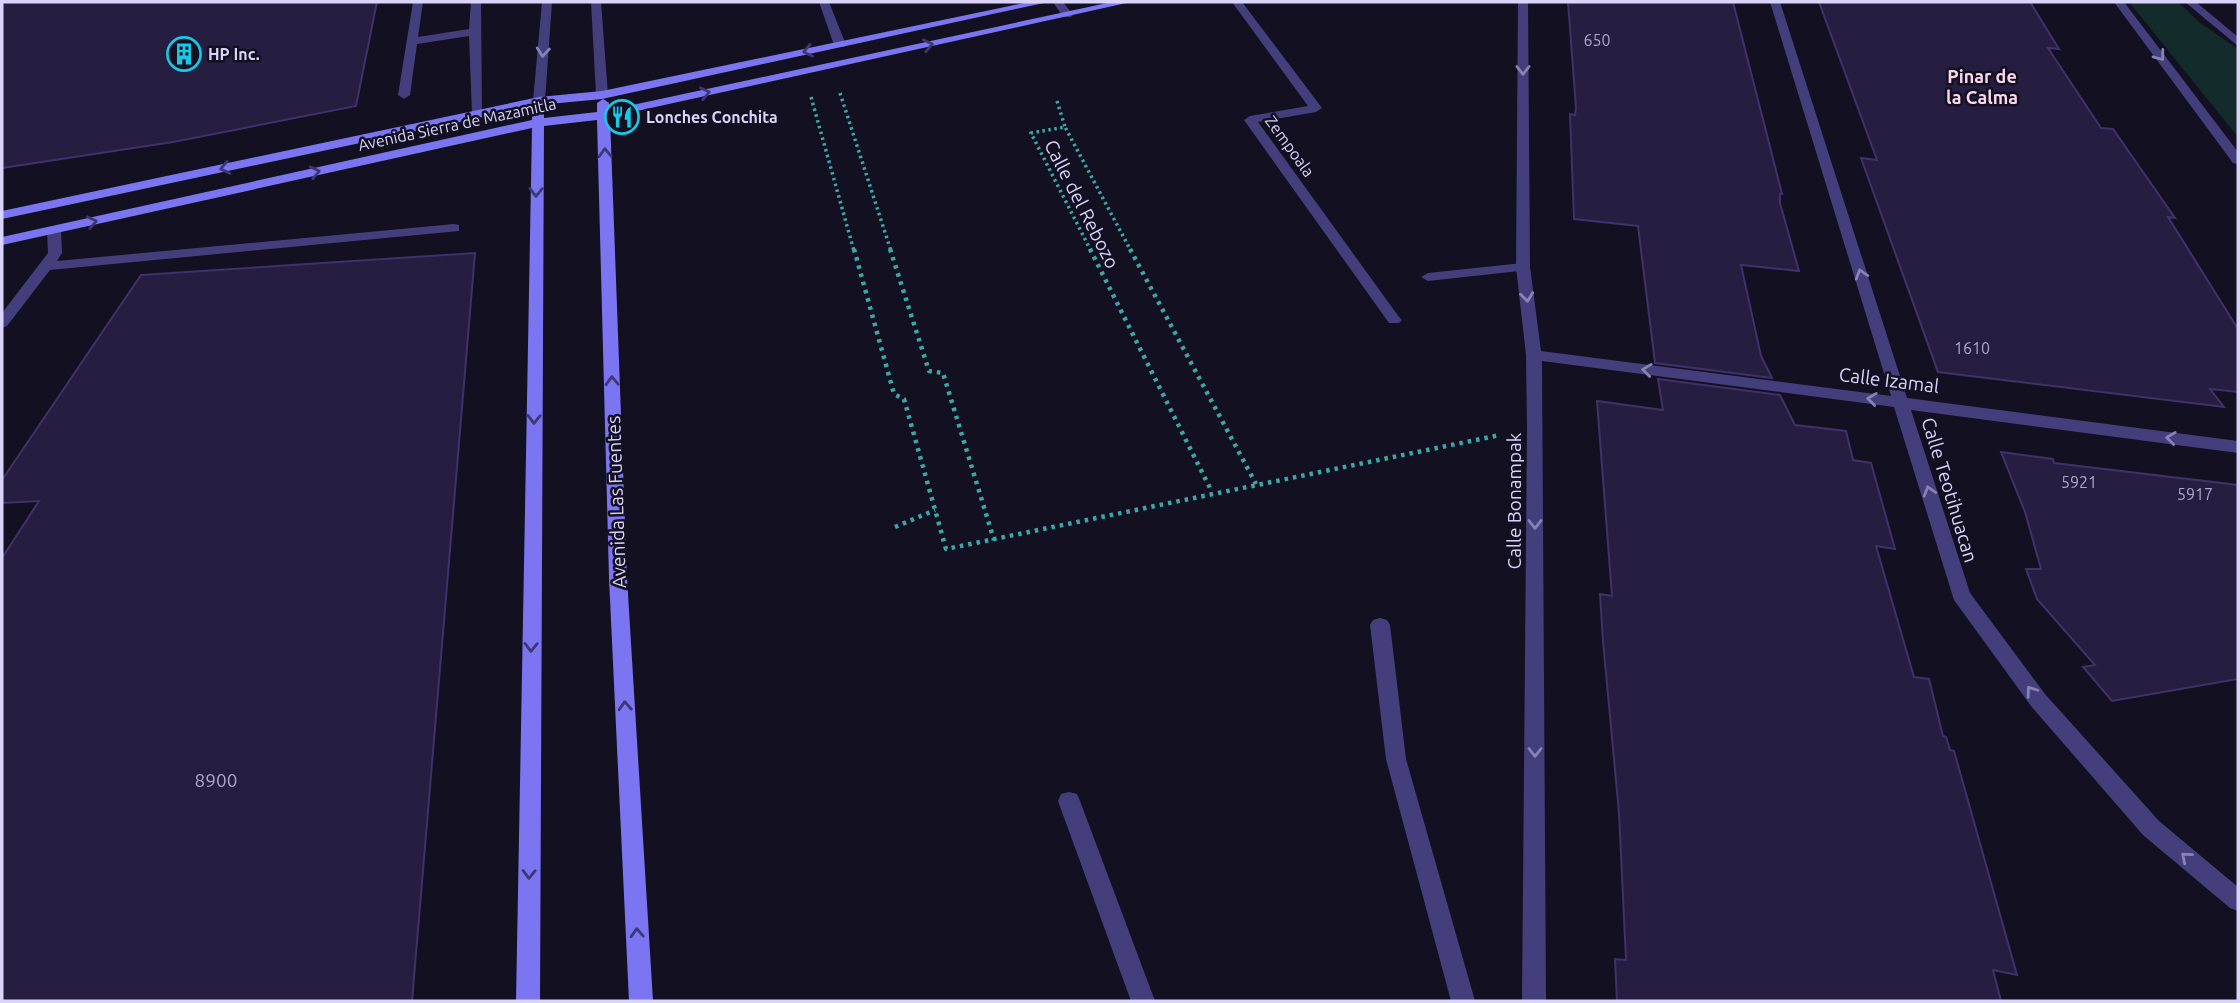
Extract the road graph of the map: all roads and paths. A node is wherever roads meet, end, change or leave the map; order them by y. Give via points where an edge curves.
1 (418, 2) edge
2 (476, 2) edge
3 (547, 2) edge
4 (596, 2) edge
5 (824, 2) edge
6 (1043, 2) edge
7 (1058, 2) edge
8 (1126, 2) edge
9 (1237, 2) edge
10 (1523, 2) edge
11 (1775, 2) edge
12 (2119, 2) edge
13 (2190, 2) edge
14 (1067, 15) junction
15 (475, 32) junction
16 (412, 41) junction
17 (2238, 43) edge
18 (840, 45) junction
19 (831, 66) junction
20 (804, 71) junction
21 (404, 95) dead end
22 (602, 95) junction
23 (540, 101) junction
24 (1057, 101) dead end
25 (478, 114) junction
26 (604, 115) junction
27 (536, 123) junction
28 (1065, 127) junction
29 (2238, 160) edge
30 (2, 215) edge
31 (454, 228) dead end
32 (54, 230) junction
33 (2, 241) edge
34 (46, 265) junction
35 (1523, 267) junction
36 (1428, 277) dead end
37 (1394, 320) dead end
38 (2, 323) edge
39 (1534, 355) junction
40 (1901, 403) junction
41 (1535, 428) junction
42 (2238, 447) edge
43 (1256, 484) junction
44 (1212, 492) junction
45 (935, 510) junction
46 (895, 527) dead end
47 (994, 540) junction
48 (1380, 625) dead end
49 (1069, 801) dead end
50 (2238, 901) edge
51 (528, 1001) edge
52 (641, 1001) edge
53 (1143, 1001) edge
54 (1463, 1001) edge
55 (1534, 1001) edge

1 - 16 street
2 - 15 street
3 -> 23 street
4 - 22 street, Avenida Las Fuentes
5 - 18 street
6 - 18 street, Avenida Sierra de Mazamitla
7 - 14 street
8 - 14 street, Avenida Sierra de Mazamitla
9 - 37 street, Zempoala via 1316,108 1250,120
10 -> 35 street, Calle Bonampak
40 -> 11 street, Calle Teotihuacan
12 -> 29 street
13 - 17 street
19 -> 14 street, Avenida Sierra de Mazamitla
15 - 16 street
15 - 25 street
16 - 21 street
18 -> 22 street, Avenida Sierra de Mazamitla
19 - 20 street, Avenida Sierra de Mazamitla
19 - 47 path via 929,370 943,373
26 -> 20 street, Avenida Sierra de Mazamitla
20 - 45 path via 894,394 904,399
22 - 23 street, Avenida Sierra de Mazamitla
22 - 26 street, Avenida Las Fuentes
23 - 25 street, Avenida Sierra de Mazamitla
23 - 27 street
24 - 28 path
25 -> 30 street, Avenida Sierra de Mazamitla
26 - 27 street, Avenida Sierra de Mazamitla
52 -> 26 street, Avenida Las Fuentes via 618,578
32 -> 27 street, Avenida Sierra de Mazamitla
27 -> 51 street
28 - 43 path, Calle del Rebozo
28 - 44 path, Calle del Rebozo via 1031,133
31 - 34 street
32 - 33 street, Avenida Sierra de Mazamitla
32 - 34 street via 55,253
34 - 38 street
35 - 36 street
35 -> 39 street, Calle Bonampak
40 -> 39 street, Calle Izamal
39 - 41 street, Calle Bonampak
42 -> 40 street, Calle Izamal
50 -> 40 street, Calle Teotihuacan via 2151,828 2038,700 1961,595
41 - 43 path
41 -> 55 street, Calle Bonampak
43 - 44 path
44 - 47 path
45 - 46 path
45 - 47 path via 946,549
48 - 54 street via 1396,759
49 - 53 street

